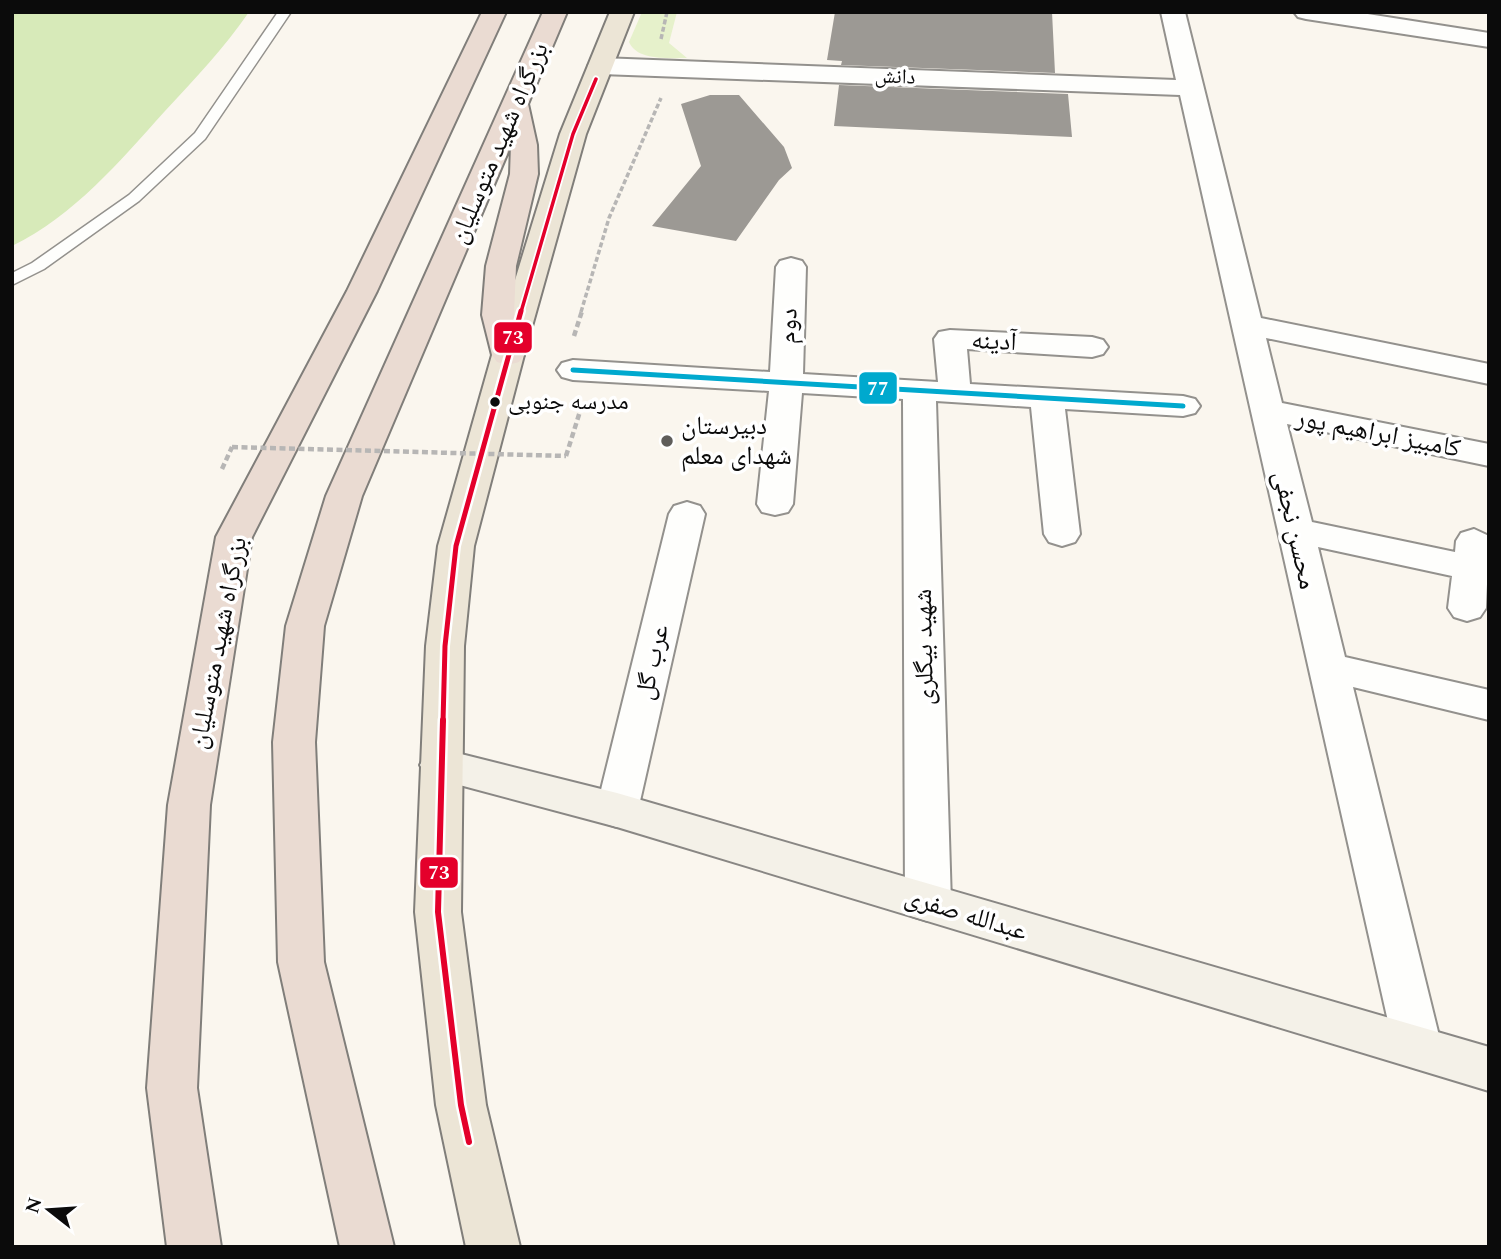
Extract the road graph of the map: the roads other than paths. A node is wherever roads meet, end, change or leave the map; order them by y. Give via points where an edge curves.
1 (285, 12) edge
2 (494, 12) edge
3 (555, 12) edge
4 (622, 12) edge
5 (1173, 12) edge
6 (1306, 12) edge
7 (1396, 19) edge
8 (1489, 40) edge
9 (601, 66) junction
10 (1189, 88) junction
11 (516, 105) junction
12 (791, 267) dead end
13 (12, 280) edge
14 (1247, 325) junction
15 (1092, 347) dead end
16 (508, 355) junction
17 (1489, 374) edge
18 (578, 384) road end
19 (786, 384) junction
20 (937, 392) junction
21 (1046, 398) junction
22 (1183, 405) dead end
23 (1268, 410) junction
24 (1489, 455) edge
25 (775, 504) dead end
26 (687, 514) dead end
27 (1296, 531) junction
28 (1062, 534) dead end
29 (1467, 608) dead end
30 (1327, 667) junction
31 (1489, 705) edge
32 (441, 765) junction
33 (617, 810) junction
34 (928, 903) junction
35 (1418, 1048) junction
36 (1489, 1069) edge
37 (194, 1247) edge
38 (367, 1247) edge
39 (493, 1247) edge

1 - 13 lane via 200,136 134,198
2 - 37 highway, بزرگراه شهید متوسلیان via 362,291 234,537 189,805 172,1088
3 - 11 highway, بزرگراه شهید متوسلیان
4 - 9 main road
5 - 10 street, محسن نجفی
6 - 7 street
7 - 8 street
9 - 10 street, دانش
9 - 16 main road via 573,134
10 - 14 street, محسن نجفی
11 - 16 highway via 524,174 501,266 498,315
11 - 38 highway, بزرگراه شهید متوسلیان via 344,496 305,626 294,742 301,962
12 - 19 street, دوم
14 - 17 street
14 - 23 street, محسن نجفی
15 - 20 street, آدینه via 950,339
16 - 32 main road via 456,547 445,646
18 - 19 street
19 - 20 street
19 - 25 street, دوم
20 - 21 street
20 - 34 street, شهید بیگلری
21 - 22 street
21 - 28 street
23 - 24 street, کامبیز ابراهیم پور
23 - 27 street, محسن نجفی
26 - 33 street, عرب گل
27 - 29 street via 1408,554 1472,554
27 - 30 street, محسن نجفی
30 - 31 street
30 - 35 street, محسن نجفی
32 - 33 street, عبدالله صفری
32 - 39 main road via 438,912 461,1105
33 - 34 street, عبدالله صفری
34 - 35 street, عبدالله صفری
35 - 36 street, عبدالله صفری

